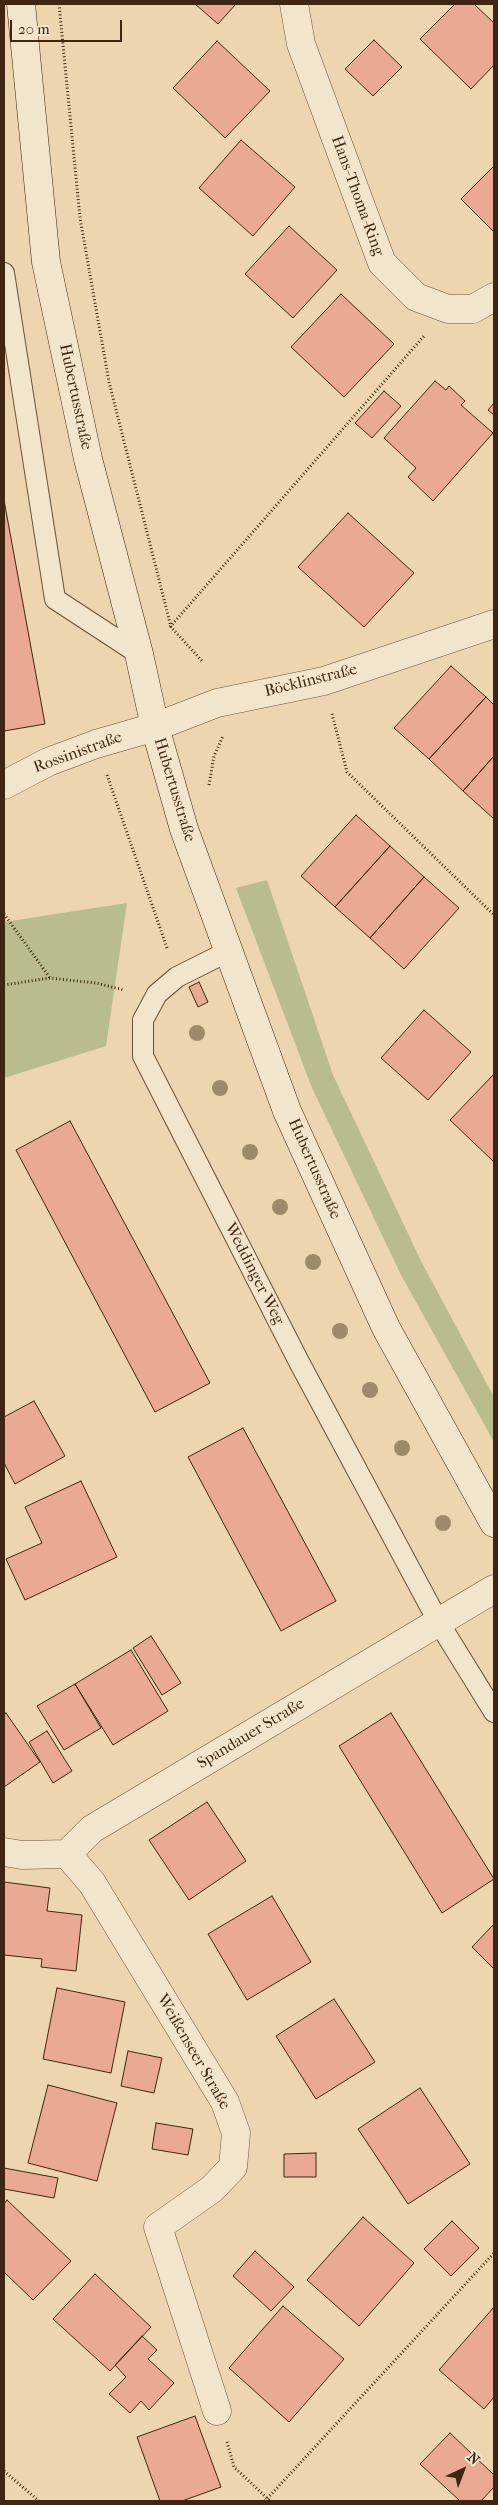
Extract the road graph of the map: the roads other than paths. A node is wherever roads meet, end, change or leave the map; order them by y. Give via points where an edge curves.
1 (21, 4) edge
2 (294, 4) edge
3 (4, 272) edge
4 (494, 298) edge
5 (494, 624) edge
6 (139, 654) junction
7 (155, 727) junction
8 (4, 785) edge
9 (229, 951) junction
10 (494, 1523) edge
11 (494, 1589) edge
12 (439, 1623) junction
13 (494, 1712) edge
14 (4, 1852) edge
15 (67, 1854) junction
16 (217, 2411) road end

1 - 6 street, Hubertusstraße via 46,262 88,459
2 - 4 street, Hans-Thoma-Ring via 302,44 382,263 416,297 448,309 472,309
3 - 6 lane via 55,600
5 - 7 street, Böcklinstraße via 324,681 217,703
6 - 7 street, Hubertusstraße
7 - 8 street, Rossinistraße via 48,762
7 - 9 street, Hubertusstraße via 184,829
9 - 10 street, Hubertusstraße via 287,1111 386,1328
9 - 12 lane, Weddinger Weg via 177,977 157,994 144,1020 143,1056 298,1360
11 - 12 street, Spandauer Straße
12 - 13 lane, Weddinger Weg
12 - 15 street, Spandauer Straße via 92,1829
14 - 15 street
15 - 16 street, Weißenseer Straße via 92,1883 220,2093 236,2133 233,2167 212,2189 158,2227

